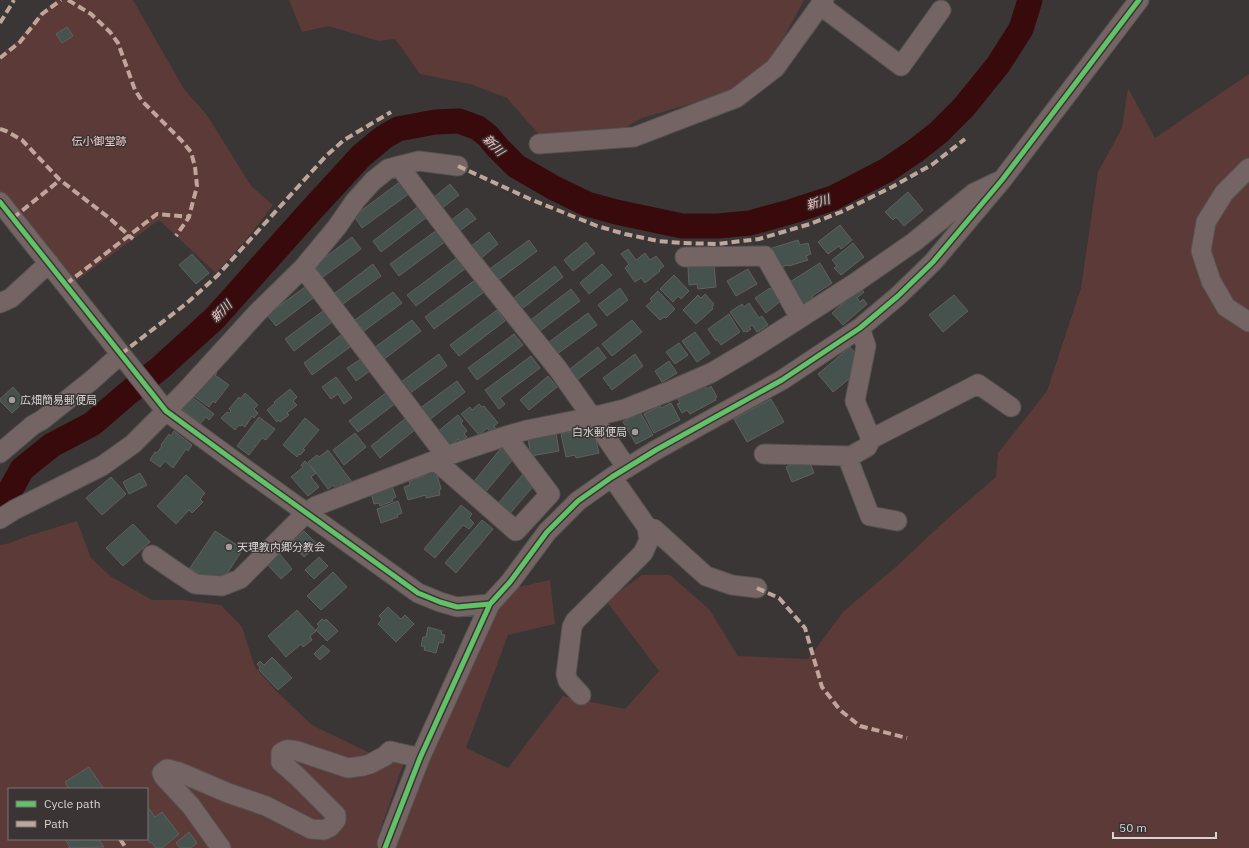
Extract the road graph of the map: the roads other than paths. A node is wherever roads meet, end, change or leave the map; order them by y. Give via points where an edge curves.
1 (1139, 0) edge
2 (822, 2) edge
3 (941, 10) dead end
4 (539, 144) dead end
5 (398, 166) junction
6 (458, 166) dead end
7 (1249, 168) edge
8 (1002, 180) junction
9 (0, 202) edge
10 (685, 257) dead end
11 (49, 263) junction
12 (302, 268) junction
13 (0, 303) edge
14 (800, 318) junction
15 (1249, 322) edge
16 (860, 328) junction
17 (123, 356) junction
18 (160, 404) junction
19 (1011, 407) dead end
20 (592, 417) junction
21 (506, 436) junction
22 (871, 439) junction
23 (0, 453) edge
24 (764, 454) dead end
25 (847, 456) junction
26 (440, 458) junction
27 (619, 473) junction
28 (306, 513) junction
29 (0, 519) edge
30 (897, 522) dead end
31 (647, 527) junction
32 (152, 555) dead end
33 (757, 588) dead end
34 (490, 604) junction
35 (582, 695) dead end
36 (420, 758) junction
37 (387, 843) dead end
38 (221, 848) edge

1 - 8 street
2 - 3 street via 900,66
2 - 4 street via 775,68 736,98 634,137
5 - 6 street via 419,161
5 - 12 street via 373,181
5 - 20 street via 558,369
7 - 15 street via 1224,193 1206,222 1201,251 1211,281 1226,307
8 - 14 street via 974,193 914,242
8 - 16 street via 933,262
9 - 11 street
10 - 14 street via 765,256
11 - 13 street via 11,298
11 - 17 street
12 - 18 street
12 - 26 street
14 - 20 street via 711,373 625,409
16 - 22 street via 866,346 855,401
16 - 27 street via 782,380
17 - 18 street
17 - 23 street via 42,420 32,425
18 - 28 street
18 - 29 street via 133,444 102,466
19 - 22 street via 978,384
20 - 21 street
20 - 27 street
21 - 26 street
21 - 26 street via 550,494 516,531
22 - 25 street via 867,447
24 - 25 street
25 - 30 street via 870,516
26 - 28 street via 316,506
27 - 31 street
27 - 34 street via 578,501 547,532 510,582
28 - 32 street via 240,579 222,586 195,584
28 - 34 street via 418,593 457,607
31 - 33 street via 654,529 706,576 732,585
31 - 35 street via 649,540 643,553 572,627 566,674 568,681
34 - 36 street
36 - 37 street
36 - 38 street via 390,751 363,766 348,768 291,749 281,753 281,762 336,815 336,820 324,830 311,829 266,806 179,772 164,770 164,777 191,806

